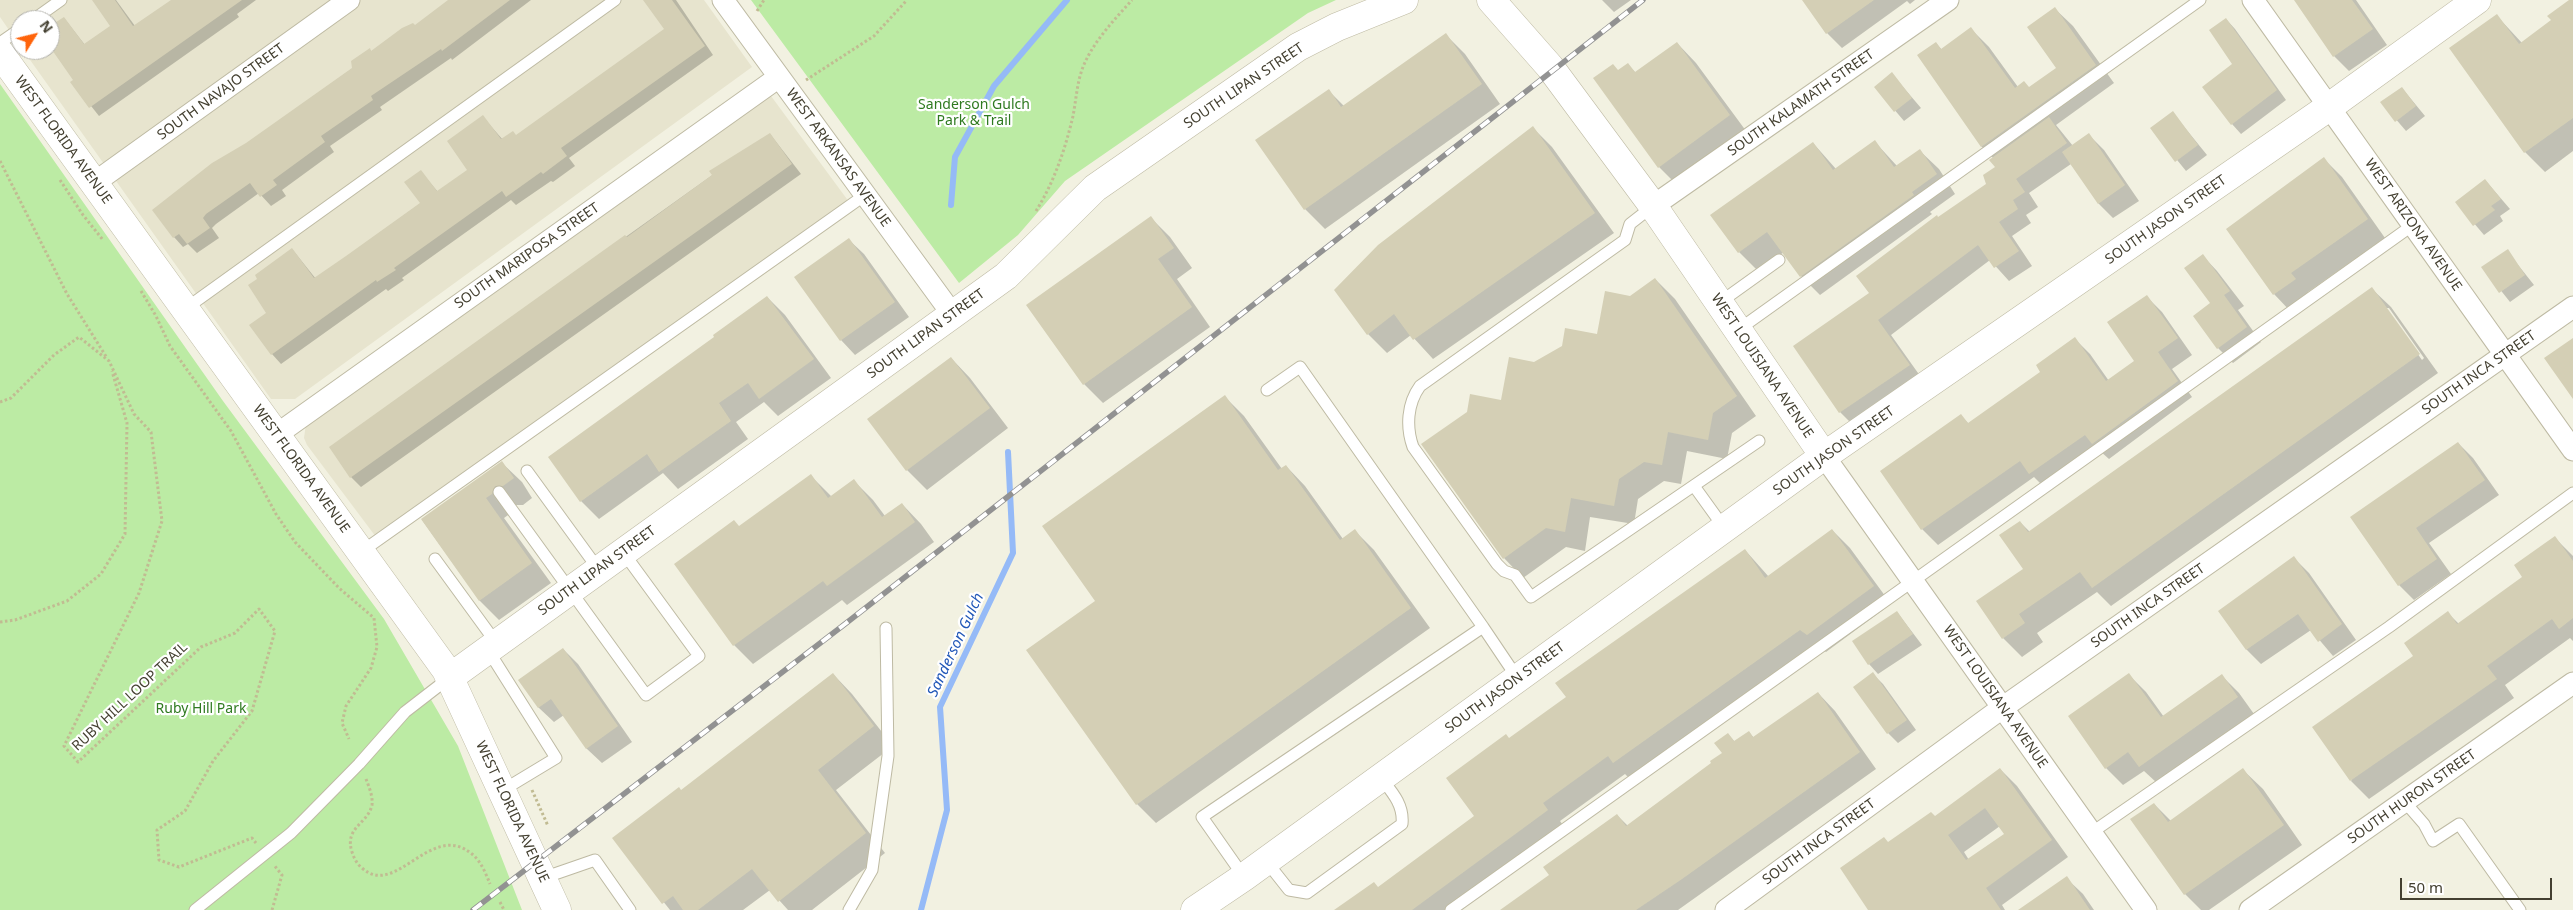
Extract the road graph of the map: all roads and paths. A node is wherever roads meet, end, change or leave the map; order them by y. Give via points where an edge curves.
1 (61, 0) edge
2 (349, 0) edge
3 (615, 0) edge
4 (723, 0) edge
5 (764, 0) edge
6 (907, 0) edge
7 (1132, 0) edge
8 (1404, 0) edge
9 (1491, 0) edge
10 (1948, 0) edge
11 (2200, 0) edge
12 (2253, 0) edge
13 (2477, 0) edge
14 (47, 10) edge
15 (762, 18) dead end
16 (0, 53) edge
17 (789, 75) junction
18 (2329, 107) junction
19 (0, 161) edge
20 (58, 178) dead end
21 (94, 183) junction
22 (865, 195) junction
23 (1652, 206) junction
24 (1034, 213) dead end
25 (2413, 225) junction
26 (106, 243) dead end
27 (1779, 260) dead end
28 (138, 288) dead end
29 (1719, 303) junction
30 (2573, 307) edge
31 (185, 309) junction
32 (953, 315) junction
33 (1738, 330) junction
34 (2505, 355) junction
35 (109, 361) junction
36 (1266, 390) dead end
37 (0, 402) edge
38 (276, 434) junction
39 (1759, 441) dead end
40 (2573, 450) edge
41 (1824, 456) junction
42 (527, 471) dead end
43 (1694, 486) junction
44 (499, 492) dead end
45 (2573, 493) edge
46 (1725, 529) junction
47 (361, 552) junction
48 (623, 552) junction
49 (435, 559) dead end
50 (598, 570) junction
51 (1913, 582) junction
52 (570, 590) junction
53 (0, 622) edge
54 (1483, 627) junction
55 (886, 628) dead end
56 (493, 647) junction
57 (449, 678) junction
58 (1518, 679) junction
59 (2573, 683) edge
60 (2002, 708) junction
61 (348, 739) dead end
62 (362, 772) dead end
63 (526, 776) junction
64 (1381, 778) junction
65 (503, 790) junction
66 (2404, 802) junction
67 (548, 826) dead end
68 (2091, 833) junction
69 (265, 854) junction
70 (1266, 861) junction
71 (543, 878) junction
72 (1244, 878) junction
73 (490, 884) dead end
74 (500, 902) dead end
75 (195, 910) edge
76 (272, 910) edge
77 (504, 910) edge
78 (557, 910) edge
79 (630, 910) edge
80 (849, 910) edge
81 (1195, 910) edge
82 (1451, 910) edge
83 (1726, 910) edge
84 (2146, 910) edge
85 (2250, 910) edge
86 (2520, 910) edge

1 - 14 lane
2 - 21 street, SOUTH NAVAJO STREET
3 - 31 lane
4 - 17 street, WEST ARKANSAS AVENUE
5 - 15 path via 756,10
6 - 17 path via 874,36 805,81
7 - 24 path via 1106,28 1082,68 1060,162 1051,188
8 - 32 street, SOUTH LIPAN STREET via 1298,47 1103,182 1006,276
9 - 23 street, WEST LOUISIANA AVENUE via 1550,67
10 - 23 street, SOUTH KALAMATH STREET
11 - 33 lane
12 - 18 street, WEST ARIZONA AVENUE
13 - 18 street, SOUTH JASON STREET
16 - 21 street, WEST FLORIDA AVENUE
17 - 22 street, WEST ARKANSAS AVENUE
17 - 38 street, SOUTH MARIPOSA STREET
18 - 25 street, WEST ARIZONA AVENUE
18 - 41 street, SOUTH JASON STREET
19 - 35 path via 68,294
20 - 26 path
21 - 31 street, WEST FLORIDA AVENUE
22 - 32 street, WEST ARKANSAS AVENUE
22 - 47 lane
23 - 29 street, WEST LOUISIANA AVENUE
23 - 43 lane via 1630,224 1625,240 1420,386 1410,403 1408,433 1413,447 1497,564 1515,575 1531,597
25 - 34 street, WEST ARIZONA AVENUE
25 - 51 lane
27 - 29 lane
28 - 61 path via 170,346 231,431 281,521 315,565 374,618 377,647 371,668 346,706 342,723
29 - 33 street, WEST LOUISIANA AVENUE
30 - 34 street, SOUTH INCA STREET
31 - 38 street, WEST FLORIDA AVENUE
32 - 48 street, SOUTH LIPAN STREET
33 - 41 street, WEST LOUISIANA AVENUE
34 - 40 street, WEST ARIZONA AVENUE
34 - 60 street, SOUTH INCA STREET
35 - 37 path, RUBY HILL LOOP TRAIL via 79,337 54,355 11,398
35 - 53 path via 126,423 125,534 101,574 66,601 15,620
35 - 69 path, RUBY HILL LOOP TRAIL via 134,414 151,432 162,521 139,593 64,746 78,762 201,647 235,632 259,609 274,631 252,711 213,761 185,811 158,830 159,860 179,867 252,838
36 - 54 lane via 1300,367
38 - 47 street, WEST FLORIDA AVENUE
39 - 43 lane
41 - 46 street, SOUTH JASON STREET
41 - 51 street, WEST LOUISIANA AVENUE
42 - 50 lane
43 - 46 lane
44 - 52 lane
45 - 68 lane via 2389,627
46 - 58 street, SOUTH JASON STREET
47 - 57 street, WEST FLORIDA AVENUE
48 - 50 street, SOUTH LIPAN STREET
48 - 52 lane via 699,656 646,695
49 - 56 lane
50 - 52 street, SOUTH LIPAN STREET
51 - 60 street, WEST LOUISIANA AVENUE
51 - 82 lane
52 - 56 street, SOUTH LIPAN STREET
54 - 58 lane
54 - 72 lane via 1202,817
55 - 80 lane via 888,756 872,870
56 - 57 street, SOUTH LIPAN STREET
56 - 63 lane via 556,758
57 - 65 street, WEST FLORIDA AVENUE
57 - 69 lane via 405,712 291,832
58 - 64 street, SOUTH JASON STREET
59 - 66 street, SOUTH HURON STREET
60 - 68 street, WEST LOUISIANA AVENUE
60 - 83 street, SOUTH INCA STREET
62 - 73 path via 372,795 372,807 352,832 350,840 362,869 382,877 394,873 413,859 442,846 451,846 473,854
63 - 65 lane
63 - 67 path
64 - 70 street, SOUTH JASON STREET
64 - 70 lane via 1403,814 1402,824 1378,842 1306,893 1289,890
65 - 71 street, WEST FLORIDA AVENUE
66 - 85 street, SOUTH HURON STREET
66 - 86 lane via 2424,824 2433,841 2459,824
68 - 84 street, WEST LOUISIANA AVENUE
69 - 75 lane
69 - 76 path, RUBY HILL LOOP TRAIL via 282,875
70 - 72 street, SOUTH JASON STREET
71 - 78 street, WEST FLORIDA AVENUE
71 - 79 lane via 595,860
72 - 81 street, SOUTH JASON STREET
74 - 77 path

